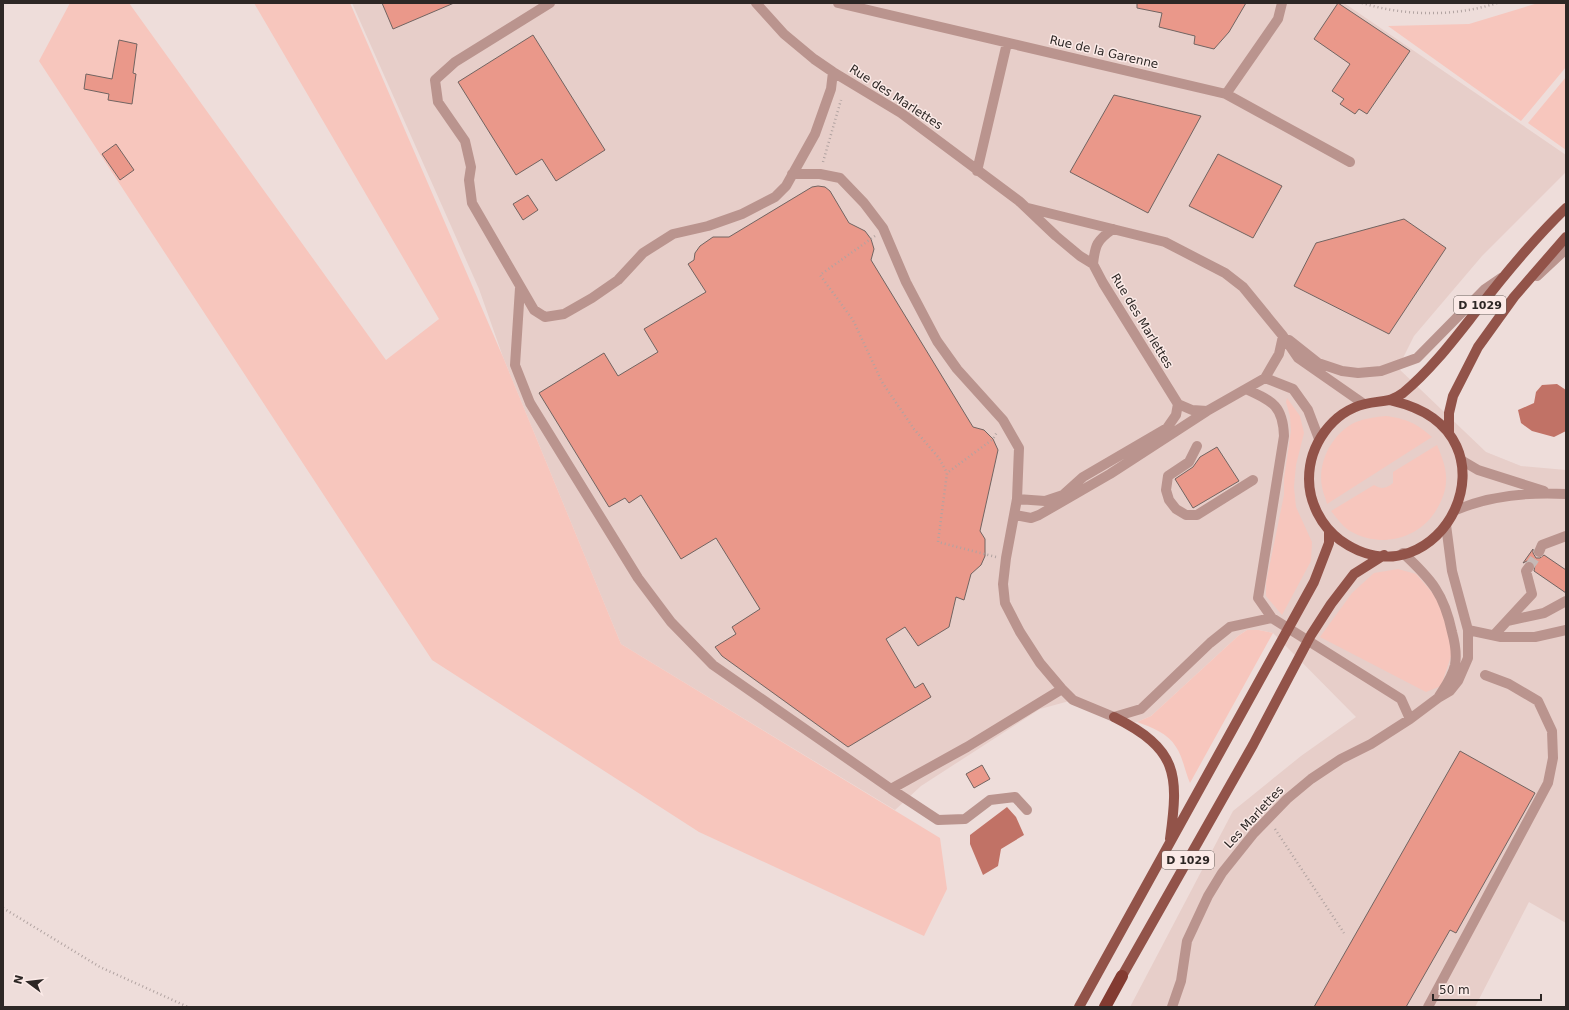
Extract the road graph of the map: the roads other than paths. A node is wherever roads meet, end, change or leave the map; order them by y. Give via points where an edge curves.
1 (550, 3) edge
2 (756, 3) edge
3 (838, 3) edge
4 (1282, 3) edge
5 (1007, 43) junction
6 (832, 72) junction
7 (1226, 94) junction
8 (1350, 162) dead end
9 (977, 171) junction
10 (792, 174) junction
11 (1026, 207) junction
12 (1566, 208) edge
13 (1113, 229) junction
14 (1566, 237) edge
15 (1566, 249) edge
16 (1093, 264) junction
17 (1505, 274) junction
18 (520, 288) junction
19 (1514, 297) junction
20 (1283, 336) junction
21 (1265, 378) junction
22 (1246, 389) junction
23 (1393, 401) junction
24 (1178, 404) junction
25 (1364, 404) junction
26 (1207, 411) junction
27 (1448, 433) junction
28 (1319, 439) junction
29 (1197, 446) dead end
30 (1461, 460) junction
31 (1253, 480) dead end
32 (1549, 493) junction
33 (1566, 494) edge
34 (1017, 499) junction
35 (1456, 510) junction
36 (1015, 514) junction
37 (1446, 525) junction
38 (1329, 530) junction
39 (1566, 536) edge
40 (1539, 552) tunnel mouth
41 (1404, 553) junction
42 (1384, 555) junction
43 (1529, 567) tunnel mouth
44 (1566, 601) edge
45 (1272, 618) junction
46 (1507, 621) junction
47 (1468, 630) junction
48 (1566, 630) edge
49 (1495, 634) junction
50 (1485, 674) dead end
51 (1062, 690) junction
52 (1438, 698) junction
53 (1114, 717) junction
54 (1410, 719) junction
55 (891, 789) junction
56 (1027, 810) dead end
57 (1169, 845) junction
58 (1122, 976) joint
59 (1079, 1007) edge
60 (1105, 1007) edge
61 (1172, 1007) edge
62 (1428, 1007) edge

1 - 18 street via 455,62 435,80 438,102 465,141 471,167 472,203
2 - 6 street, Rue des Marlettes via 784,34
3 - 5 street, Rue de la Garenne
4 - 7 street via 1278,19
5 - 7 street, Rue de la Garenne
5 - 9 street
6 - 9 street, Rue des Marlettes via 901,113
6 - 10 street via 832,89 815,134
7 - 8 street, Rue de la Garenne
9 - 11 street, Rue des Marlettes
10 - 18 street via 776,197 742,214 674,234 643,253 618,280 564,314 545,317 534,310
10 - 34 street via 820,174 840,178 883,228 906,282 937,341 958,370 1003,420 1019,448
11 - 13 street, Rue des Marlettes
11 - 16 street, Rue des Marlettes via 1056,236
12 - 17 main road, D 1029
13 - 16 street via 1095,245
13 - 20 street, Rue des Marlettes via 1165,242 1225,273 1243,287
14 - 19 main road, D 1029
15 - 19 street
16 - 24 street, Rue des Marlettes
17 - 20 street via 1485,289 1416,358 1381,371 1342,371 1318,363
17 - 23 main road, D 1029 via 1420,378
18 - 55 street via 515,365 530,403 638,578 671,622 713,664
19 - 27 main road, D 1029 via 1478,347 1464,372 1453,396
20 - 21 street via 1279,354
20 - 25 street via 1298,358
21 - 22 street
21 - 28 street via 1292,389 1308,410
22 - 26 street
22 - 45 street via 1271,400 1280,411 1283,422 1284,436 1258,598
23 - 25 main road
23 - 27 main road via 1420,409
24 - 26 street via 1192,410
24 - 34 street via 1176,415 1167,428 1083,477 1063,495 1045,501
25 - 28 main road via 1338,417
26 - 36 street via 1110,474 1039,515 1031,518
27 - 30 main road
28 - 38 main road via 1309,470 1309,486 1312,502
29 - 31 street via 1189,462 1168,476 1166,490 1169,500 1176,509 1186,515 1197,515
30 - 32 street via 1478,470
30 - 35 main road via 1463,477
32 - 33 street
32 - 35 street via 1503,496 1477,501
34 - 36 street
35 - 37 main road
36 - 51 street via 1006,558 1005,603 1040,663
37 - 41 main road via 1427,543
37 - 47 street, Les Marlettes via 1452,571
38 - 42 main road via 1360,551
38 - 57 main road, D 1029 via 1328,543 1314,582
39 - 40 street via 1542,545
41 - 42 main road
41 - 52 street via 1432,583 1450,616 1456,656 1451,677
42 - 58 main road, D 1029 via 1354,574 1311,635 1253,745
43 - 46 street via 1526,571 1532,594
44 - 46 street via 1544,613
45 - 53 street via 1230,626 1141,709
45 - 54 street via 1401,700
46 - 49 street
47 - 49 street
47 - 52 street, Les Marlettes via 1468,658 1464,670 1450,692
48 - 49 street via 1535,637 1501,637
50 - 62 street via 1538,701 1552,731 1553,758 1548,783
51 - 53 street via 1073,700
51 - 55 street
52 - 54 street, Les Marlettes
53 - 57 main road via 1154,743 1169,764 1175,792
54 - 61 street, Les Marlettes via 1311,779 1268,818 1222,873 1187,941 1181,981
55 - 56 street via 938,820 965,819 990,800 1015,797
57 - 59 main road
58 - 60 highway, D 1029

